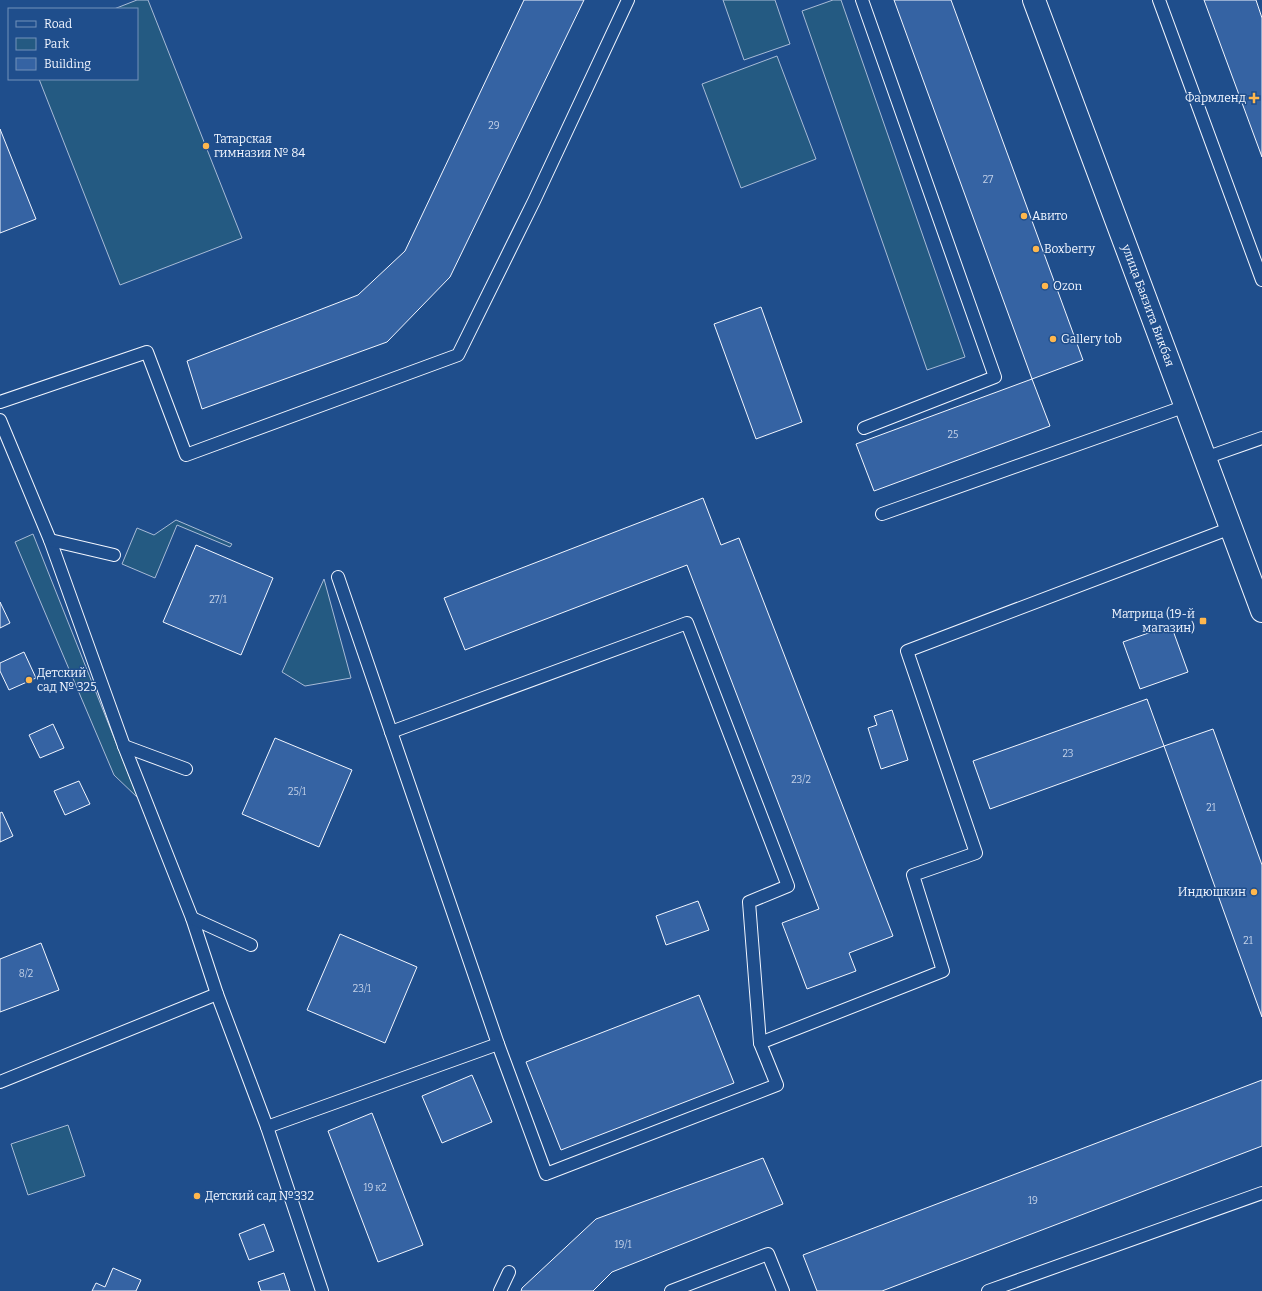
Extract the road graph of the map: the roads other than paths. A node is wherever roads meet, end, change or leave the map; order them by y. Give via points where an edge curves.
1 (628, 0) edge
2 (862, 0) edge
3 (1034, 0) edge
4 (1159, 0) edge
5 (1262, 280) edge
6 (0, 402) edge
7 (1186, 406) junction
8 (0, 420) edge
9 (864, 428) dead end
10 (1262, 438) edge
11 (1205, 458) junction
12 (882, 514) dead end
13 (1231, 528) junction
14 (50, 540) junction
15 (114, 555) dead end
16 (338, 577) dead end
17 (1262, 611) edge
18 (391, 732) junction
19 (124, 746) junction
20 (186, 769) dead end
21 (192, 918) junction
22 (251, 945) dead end
23 (217, 994) junction
24 (760, 1043) junction
25 (498, 1044) junction
26 (0, 1082) edge
27 (267, 1127) junction
28 (1262, 1193) edge
29 (509, 1272) dead end
30 (322, 1291) edge
31 (500, 1291) edge
32 (671, 1291) edge
33 (783, 1291) edge
34 (988, 1291) edge

1 - 6 lane via 534,201 458,355 186,455 147,352
2 - 9 lane via 995,377
3 - 7 main road, улица Баязита Бикбая
4 - 5 lane
7 - 11 main road, улица Баязита Бикбая
7 - 12 lane
8 - 14 lane
10 - 11 lane
11 - 13 main road, улица Баязита Бикбая
13 - 17 main road, улица Баязита Бикбая
13 - 24 lane via 907,651 976,853 913,875 942,971
14 - 15 lane
14 - 19 lane
16 - 18 lane
18 - 24 lane via 687,623 788,886 748,902
18 - 25 lane
19 - 20 lane
19 - 21 lane
21 - 22 lane
21 - 23 lane
23 - 26 lane
23 - 27 lane
24 - 25 lane via 776,1085 546,1174
25 - 27 lane
27 - 30 lane
28 - 34 lane
29 - 31 lane
32 - 33 lane via 768,1254

